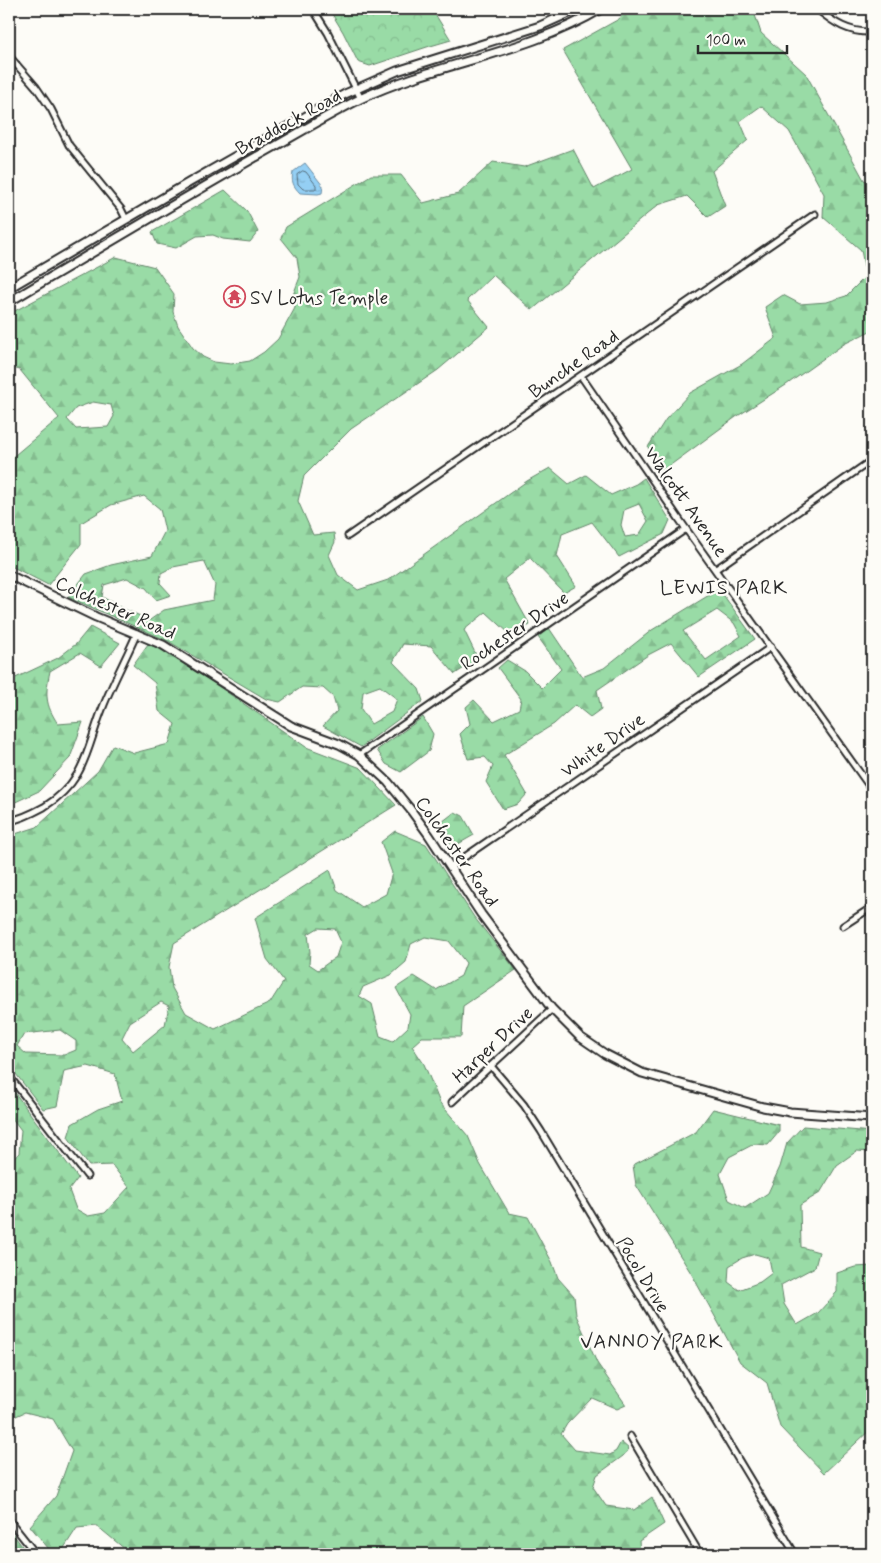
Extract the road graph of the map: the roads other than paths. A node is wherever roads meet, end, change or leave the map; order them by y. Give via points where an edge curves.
1 (313, 9) edge
2 (578, 9) edge
3 (601, 9) edge
4 (817, 9) edge
5 (872, 32) edge
6 (9, 56) edge
7 (356, 89) junction
8 (361, 99) junction
9 (815, 214) dead end
10 (126, 219) junction
11 (9, 288) edge
12 (9, 302) edge
13 (581, 376) junction
14 (872, 460) edge
15 (686, 529) junction
16 (348, 536) dead end
17 (716, 570) junction
18 (9, 575) edge
19 (137, 634) junction
20 (771, 647) junction
21 (359, 755) junction
22 (872, 790) edge
23 (9, 822) edge
24 (450, 867) junction
25 (872, 907) edge
26 (843, 926) dead end
27 (552, 1009) junction
28 (491, 1066) junction
29 (9, 1076) edge
30 (452, 1102) dead end
31 (872, 1118) edge
32 (88, 1176) dead end
33 (630, 1436) dead end
34 (9, 1520) edge
35 (36, 1554) edge
36 (700, 1554) edge
37 (795, 1554) edge

1 - 7 street via 325,26
2 - 7 main road, Braddock Road via 540,26 397,71
3 - 8 main road, Braddock Road via 539,39 421,76
4 - 5 street via 841,26 858,32
6 - 10 street via 36,86 69,145
7 - 8 street
7 - 10 main road, Braddock Road
8 - 12 main road, Braddock Road
9 - 13 street, Bunche Road
10 - 11 main road, Braddock Road
13 - 15 street, Walcott Avenue
13 - 16 street, Bunche Road
14 - 17 street
15 - 17 street, Walcott Avenue
15 - 21 street, Rochester Drive
17 - 20 street, Walcott Avenue
18 - 19 main road, Colchester Road
19 - 21 main road, Colchester Road via 174,650 291,726
19 - 23 street via 104,704 74,782 59,797 27,816
20 - 22 street, Walcott Avenue
20 - 24 street, White Drive
21 - 24 main road, Colchester Road via 400,797
24 - 27 main road, Colchester Road
25 - 26 street
27 - 28 street, Harper Drive
27 - 31 main road, Colchester Road via 595,1048 642,1073 763,1107
28 - 30 street, Harper Drive
28 - 37 street, Pocol Drive via 541,1131
29 - 32 street
33 - 36 street
34 - 35 street

